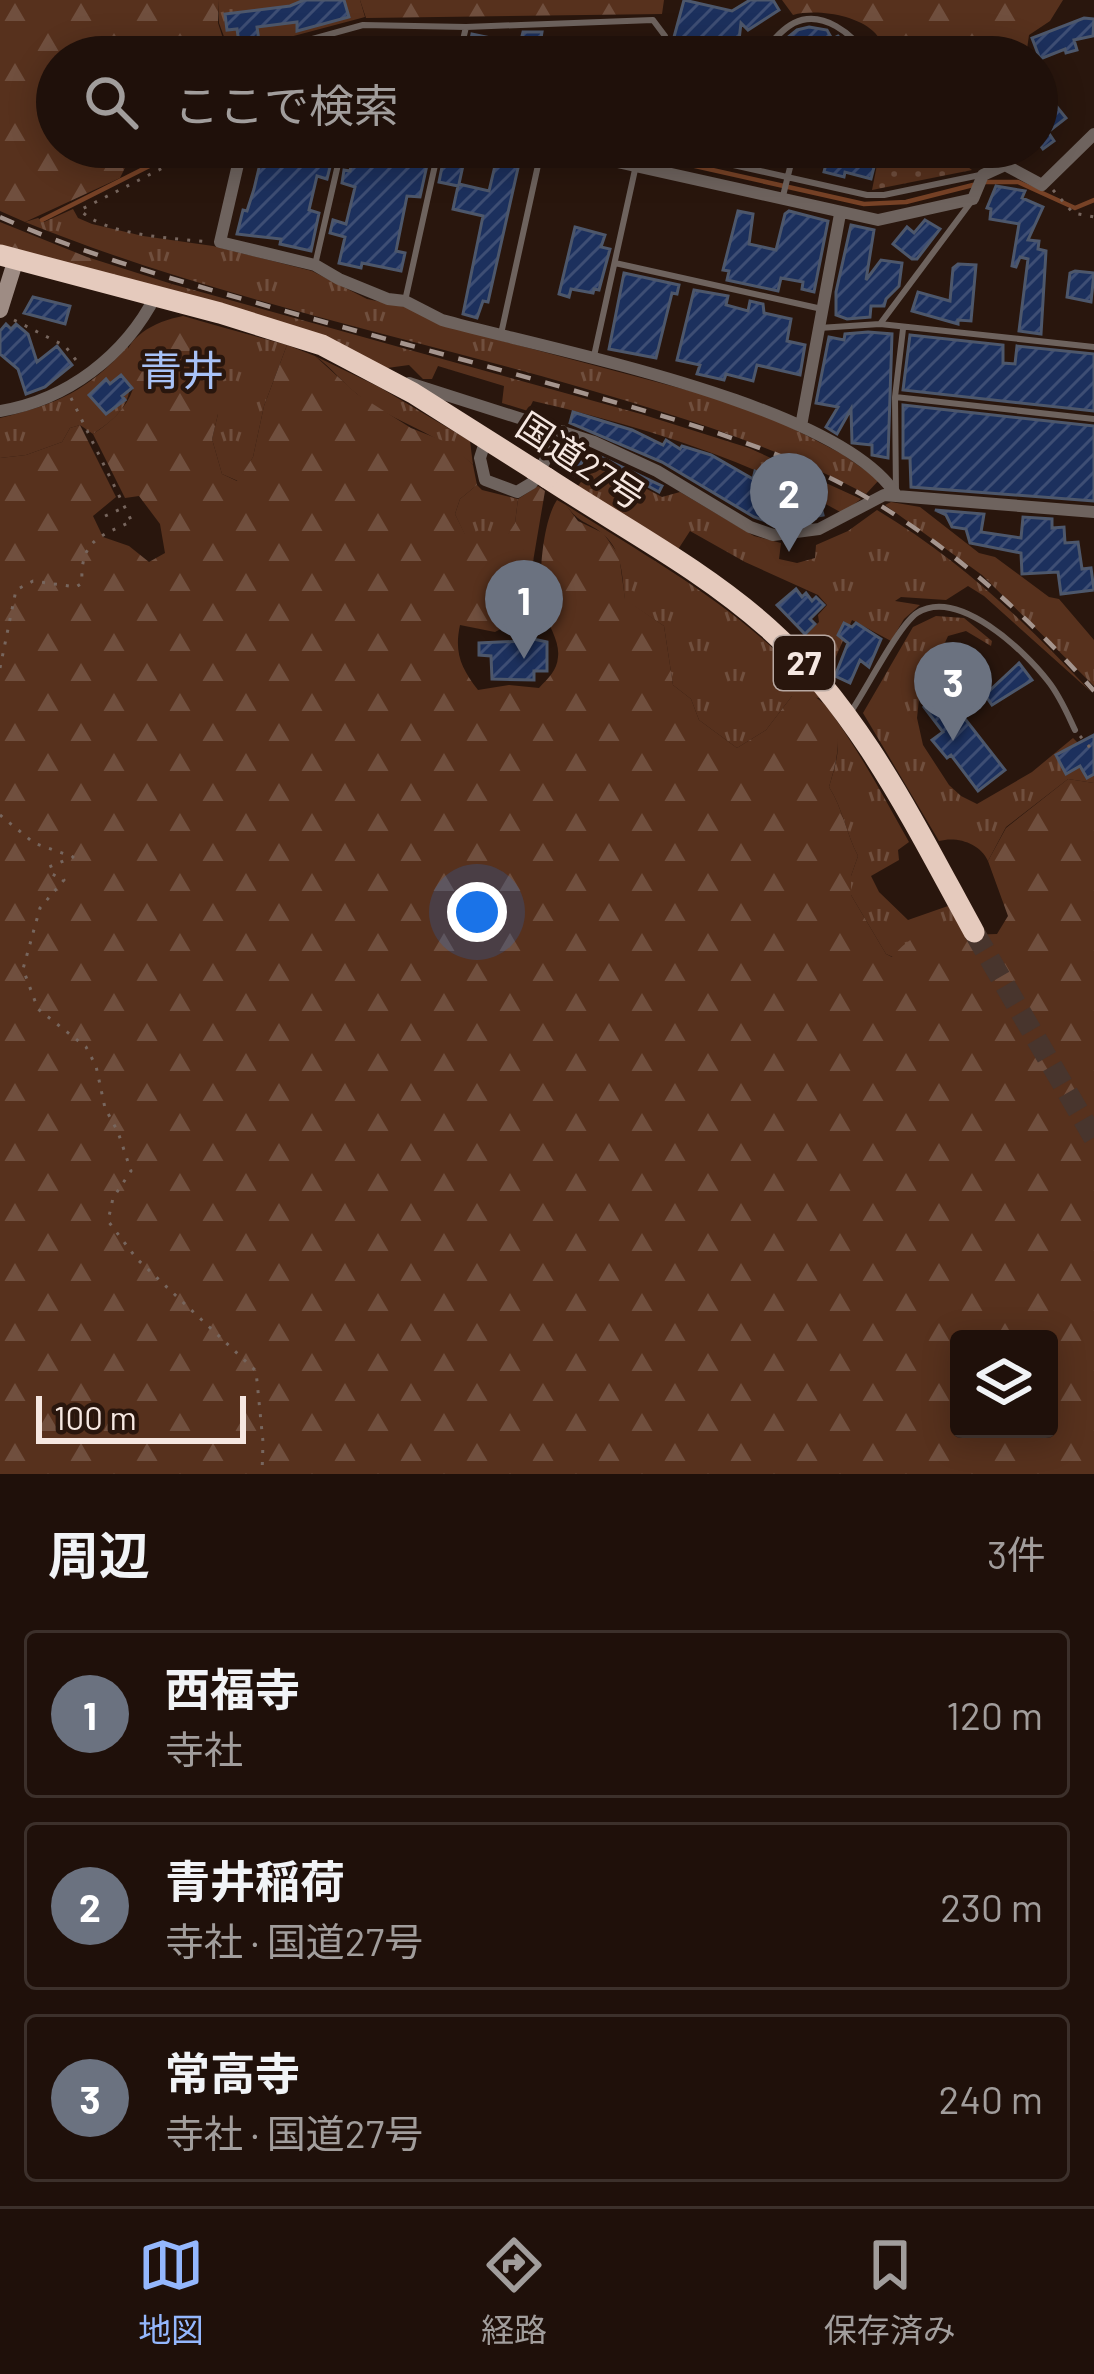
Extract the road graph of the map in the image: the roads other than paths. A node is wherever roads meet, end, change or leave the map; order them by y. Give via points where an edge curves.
1 (466, 27) junction
2 (323, 36) edge
3 (464, 36) edge
4 (665, 36) edge
5 (778, 36) edge
6 (848, 36) edge
7 (1094, 134) edge
8 (237, 168) edge
9 (337, 168) edge
10 (435, 168) edge
11 (541, 168) edge
12 (635, 168) edge
13 (679, 168) edge
14 (736, 168) edge
15 (790, 168) edge
16 (1002, 168) edge
17 (1009, 168) edge
18 (787, 181) junction
19 (979, 185) junction
20 (783, 198) junction
21 (839, 214) junction
22 (8, 257) edge
23 (614, 262) junction
24 (315, 265) junction
25 (156, 295) junction
26 (405, 301) junction
27 (822, 309) junction
28 (0, 311) edge
29 (880, 324) junction
30 (819, 328) junction
31 (903, 329) junction
32 (501, 334) junction
33 (1094, 347) edge
34 (593, 360) junction
35 (390, 379) junction
36 (895, 397) junction
37 (0, 411) edge
38 (1094, 419) edge
39 (801, 426) junction
40 (562, 431) junction
41 (487, 439) junction
42 (896, 495) junction
43 (1094, 512) edge
44 (848, 716) junction
45 (1075, 730) road end
46 (974, 932) tunnel mouth

1 - 2 lane via 363,25
1 - 3 lane
1 - 4 lane via 653,20
5 - 6 lane via 817,19
7 - 17 street via 1042,185
8 - 24 street via 220,242
9 - 24 lane
10 - 26 lane
11 - 32 lane
12 - 23 lane
13 - 20 street
14 - 18 lane
15 - 18 lane
16 - 19 street
18 - 19 lane via 884,195
18 - 20 lane
19 - 21 street via 895,219
19 - 29 lane
20 - 21 street
21 - 27 street
22 - 25 highway, 国道27号 / 27
22 - 28 main road
23 - 27 lane
23 - 34 lane
24 - 26 street
25 - 35 highway, 国道27号 / 27 via 302,337
25 - 37 street via 144,319 68,391
26 - 32 street
27 - 30 street
29 - 30 lane
29 - 31 lane
30 - 39 street
31 - 33 lane
31 - 36 lane
32 - 34 street
34 - 39 street
35 - 40 street
35 - 41 highway, 国道27号 / 27
36 - 38 lane
36 - 42 lane
39 - 42 street via 883,473
40 - 41 street via 532,483 517,492 484,480
40 - 42 street via 657,471 773,535 819,529
41 - 44 highway, 国道27号 / 27 via 747,610
42 - 43 street
44 - 45 lane via 907,622 924,609 966,610 1023,653
44 - 46 highway, 国道27号 / 27

